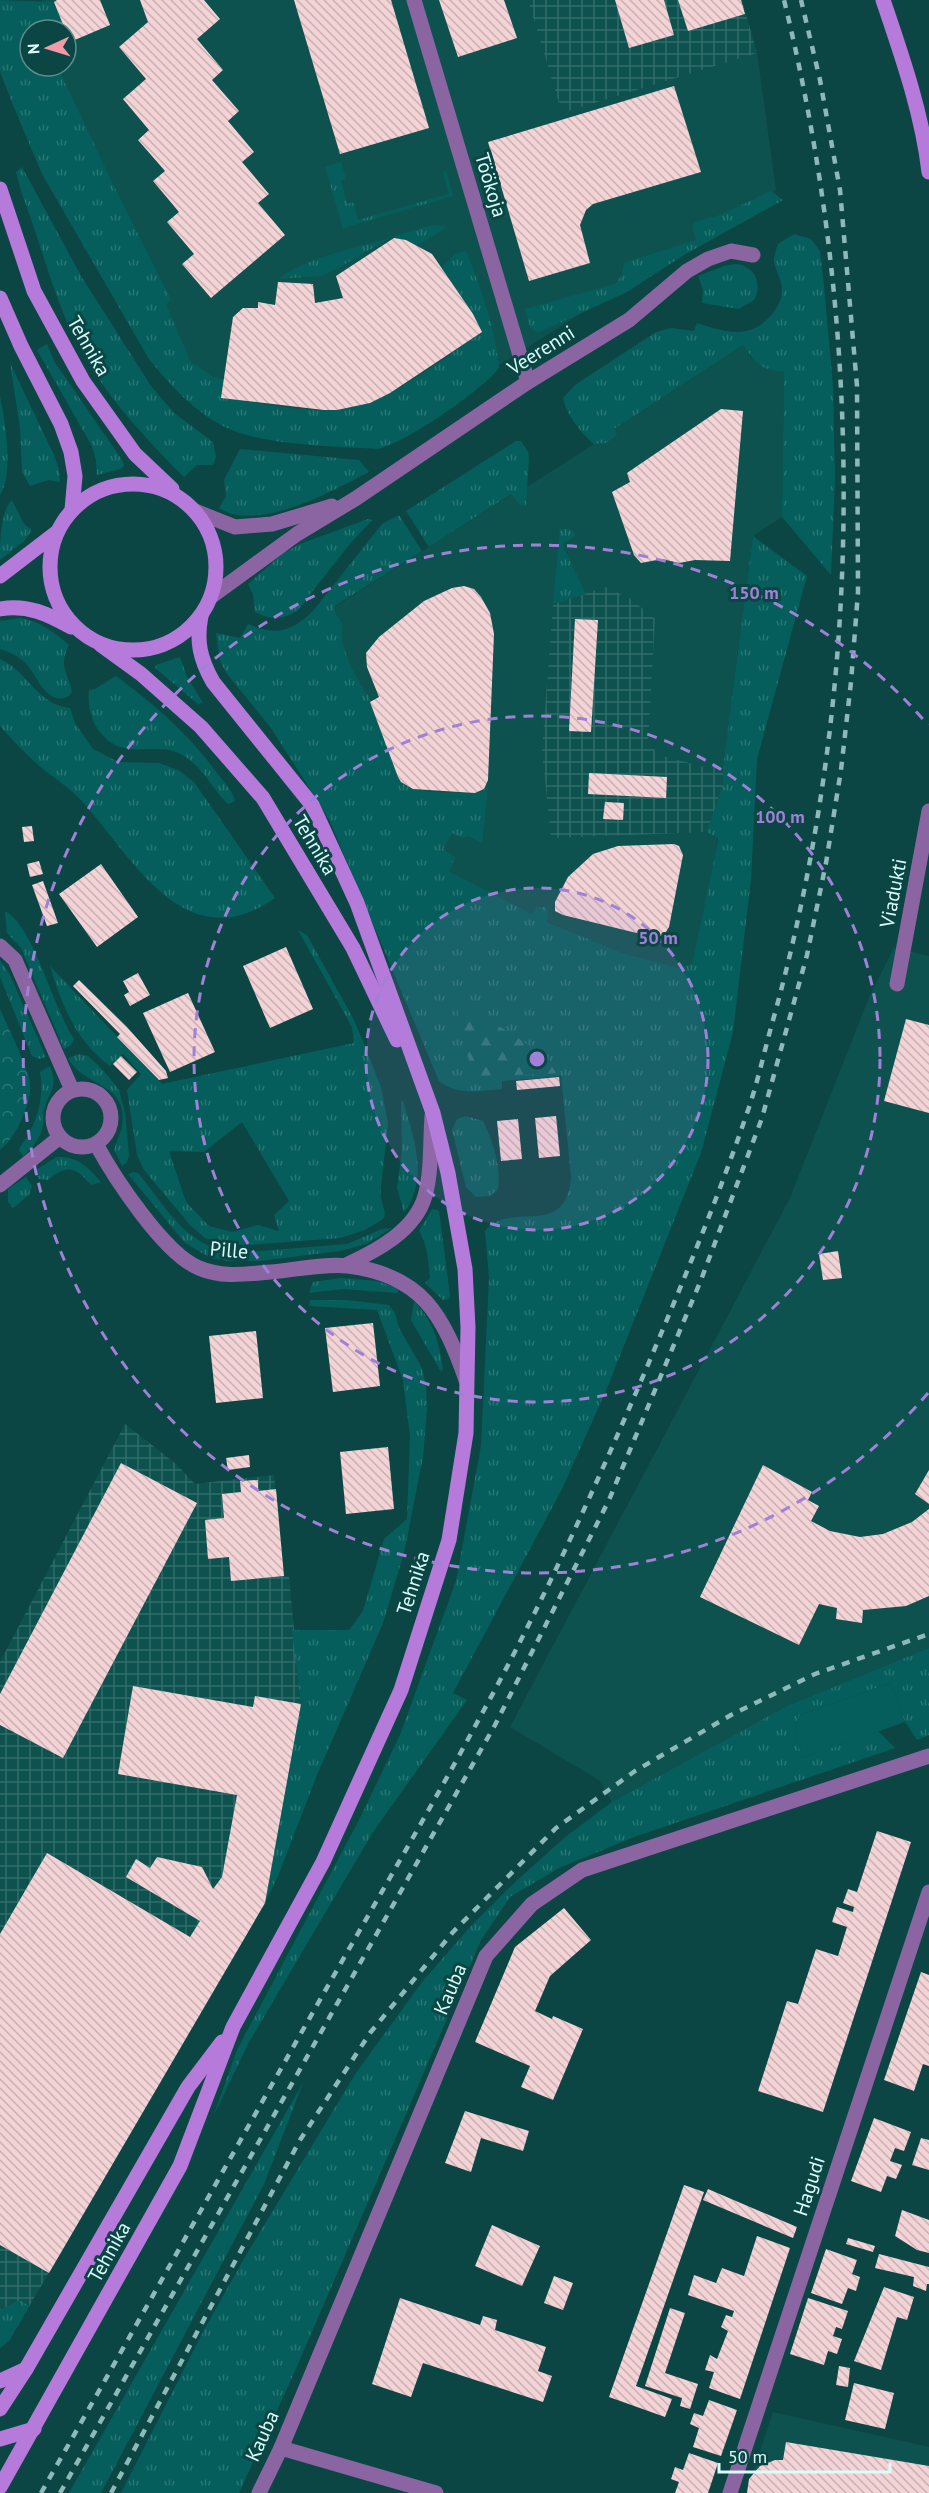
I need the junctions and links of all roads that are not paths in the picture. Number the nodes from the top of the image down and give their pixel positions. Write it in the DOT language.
graph roads {
  1 [pos="414,0"];
  2 [pos="883,0"];
  3 [pos="929,172"];
  4 [pos="0,189"];
  5 [pos="753,255"];
  6 [pos="0,298"];
  7 [pos="528,382"];
  8 [pos="182,499"];
  9 [pos="355,500"];
  10 [pos="72,510"];
  11 [pos="195,511"];
  12 [pos="56,533"];
  13 [pos="0,576"];
  14 [pos="212,596"];
  15 [pos="0,609"];
  16 [pos="201,616"];
  17 [pos="77,630"];
  18 [pos="101,645"];
  19 [pos="929,811"];
  20 [pos="0,946"];
  21 [pos="897,984"];
  22 [pos="72,1090"];
  23 [pos="433,1113"];
  24 [pos="60,1137"];
  25 [pos="96,1144"];
  26 [pos="0,1185"];
  27 [pos="346,1265"];
  28 [pos="468,1386"];
  29 [pos="929,1756"];
  30 [pos="929,1892"];
  31 [pos="233,2027"];
  32 [pos="26,2369"];
  33 [pos="0,2381"];
  34 [pos="0,2409"];
  35 [pos="34,2429"];
  36 [pos="0,2439"];
  37 [pos="281,2448"];
  38 [pos="0,2487"];
  39 [pos="259,2493"];
  40 [pos="436,2493"];
  41 [pos="730,2493"];
  1 -- 7 [label="street, Töökoja"];
  2 -- 3 [label="main road"];
  4 -- 8 [label="main road, Tehnika"];
  5 -- 7 [label="street, Veerenni"];
  6 -- 10 [label="main road"];
  7 -- 9 [label="street, Veerenni"];
  8 -- 10 [label="main road"];
  8 -- 11 [label="main road"];
  9 -- 11 [label="street, Veerenni"];
  9 -- 14 [label="street, Veerenni"];
  10 -- 12 [label="main road"];
  11 -- 14 [label="main road"];
  12 -- 13 [label="main road"];
  12 -- 17 [label="main road"];
  14 -- 16 [label="main road"];
  15 -- 17 [label="main road"];
  16 -- 18 [label="main road"];
  16 -- 23 [label="main road, Tehnika"];
  17 -- 18 [label="main road"];
  18 -- 23 [label="main road, Tehnika"];
  19 -- 21 [label="street, Viadukti"];
  20 -- 22 [label="street"];
  22 -- 24 [label="street"];
  22 -- 25 [label="street"];
  23 -- 27 [label="street, Pille"];
  23 -- 28 [label="main road, Tehnika"];
  24 -- 25 [label="street"];
  24 -- 26 [label="street"];
  25 -- 27 [label="street, Pille"];
  27 -- 28 [label="street, Pille"];
  28 -- 31 [label="main road, Tehnika"];
  29 -- 37 [label="street, Kauba"];
  30 -- 41 [label="street, Hagudi"];
  31 -- 32 [label="main road, Tehnika"];
  31 -- 35 [label="main road, Tehnika"];
  32 -- 33 [label="main road"];
  32 -- 34 [label="main road, Tehnika"];
  35 -- 36 [label="main road"];
  35 -- 38 [label="main road, Tehnika"];
  37 -- 39 [label="street, Kauba"];
  37 -- 40 [label="street"];
}
